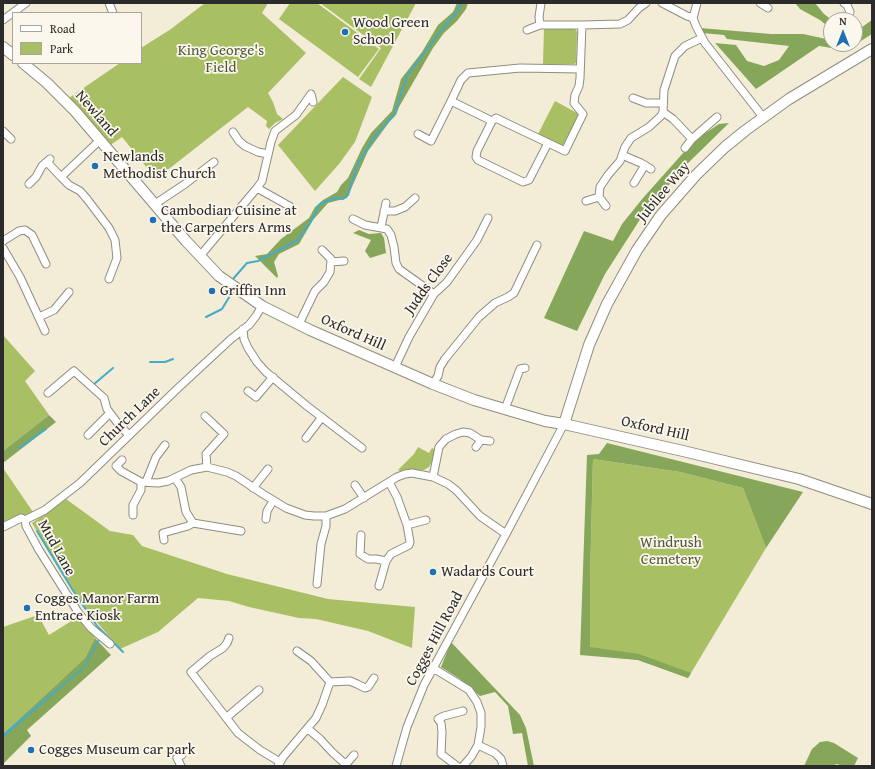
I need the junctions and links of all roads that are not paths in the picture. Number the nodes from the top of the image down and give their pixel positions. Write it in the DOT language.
graph roads {
  1 [pos="26,3"];
  2 [pos="541,3"];
  3 [pos="646,3"];
  4 [pos="662,3"];
  5 [pos="697,3"];
  6 [pos="760,3"];
  7 [pos="844,3"];
  8 [pos="768,8"];
  9 [pos="14,12"];
  10 [pos="850,12"];
  11 [pos="12,13"];
  12 [pos="693,18"];
  13 [pos="3,20"];
  14 [pos="540,25"];
  15 [pos="582,25"];
  16 [pos="527,30"];
  17 [pos="702,38"];
  18 [pos="3,47"];
  19 [pos="872,49"];
  20 [pos="12,54"];
  21 [pos="24,64"];
  22 [pos="580,69"];
  23 [pos="633,98"];
  24 [pos="451,101"];
  25 [pos="312,102"];
  26 [pos="663,103"];
  27 [pos="663,112"];
  28 [pos="717,117"];
  29 [pos="763,117"];
  30 [pos="492,121"];
  31 [pos="3,130"];
  32 [pos="232,132"];
  33 [pos="418,134"];
  34 [pos="11,139"];
  35 [pos="692,139"];
  36 [pos="100,140"];
  37 [pos="548,143"];
  38 [pos="685,148"];
  39 [pos="268,154"];
  40 [pos="622,155"];
  41 [pos="214,162"];
  42 [pos="61,176"];
  43 [pos="634,183"];
  44 [pos="29,184"];
  45 [pos="257,188"];
  46 [pos="599,197"];
  47 [pos="415,198"];
  48 [pos="586,201"];
  49 [pos="386,203"];
  50 [pos="155,204"];
  51 [pos="606,206"];
  52 [pos="291,207"];
  53 [pos="384,211"];
  54 [pos="488,218"];
  55 [pos="352,219"];
  56 [pos="381,227"];
  57 [pos="3,241"];
  58 [pos="537,245"];
  59 [pos="3,248"];
  60 [pos="322,250"];
  61 [pos="200,256"];
  62 [pos="344,261"];
  63 [pos="331,262"];
  64 [pos="46,264"];
  65 [pos="109,279"];
  66 [pos="69,292"];
  67 [pos="434,294"];
  68 [pos="262,306"];
  69 [pos="38,317"];
  70 [pos="299,324"];
  71 [pos="243,329"];
  72 [pos="45,331"];
  73 [pos="395,367"];
  74 [pos="525,368"];
  75 [pos="273,377"];
  76 [pos="433,384"];
  77 [pos="248,391"];
  78 [pos="48,393"];
  79 [pos="505,409"];
  80 [pos="110,413"];
  81 [pos="205,416"];
  82 [pos="322,417"];
  83 [pos="564,424"];
  84 [pos="230,429"];
  85 [pos="224,434"];
  86 [pos="88,435"];
  87 [pos="129,435"];
  88 [pos="306,438"];
  89 [pos="481,440"];
  90 [pos="490,441"];
  91 [pos="165,445"];
  92 [pos="476,447"];
  93 [pos="362,448"];
  94 [pos="122,460"];
  95 [pos="207,468"];
  96 [pos="268,469"];
  97 [pos="433,477"];
  98 [pos="175,478"];
  99 [pos="144,482"];
  100 [pos="389,482"];
  101 [pos="355,485"];
  102 [pos="253,488"];
  103 [pos="364,498"];
  104 [pos="273,501"];
  105 [pos="872,504"];
  106 [pos="133,515"];
  107 [pos="326,516"];
  108 [pos="266,519"];
  109 [pos="25,520"];
  110 [pos="426,520"];
  111 [pos="193,523"];
  112 [pos="407,525"];
  113 [pos="3,527"];
  114 [pos="241,531"];
  115 [pos="506,534"];
  116 [pos="361,535"];
  117 [pos="164,540"];
  118 [pos="386,561"];
  119 [pos="317,584"];
  120 [pos="379,586"];
  121 [pos="229,638"];
  122 [pos="110,644"];
  123 [pos="297,651"];
  124 [pos="433,668"];
  125 [pos="374,678"];
  126 [pos="330,682"];
  127 [pos="259,690"];
  128 [pos="463,711"];
  129 [pos="227,717"];
  130 [pos="308,728"];
  131 [pos="478,745"];
  132 [pos="182,755"];
  133 [pos="354,755"];
  134 [pos="279,764"];
  135 [pos="181,766"];
  136 [pos="396,766"];
  137 [pos="457,766"];
  138 [pos="463,766"];
  139 [pos="503,766"];
  1 -- 9 [label="street"];
  2 -- 14 [label="street"];
  3 -- 15 [label="street"];
  4 -- 12 [label="street"];
  5 -- 12 [label="street"];
  6 -- 8 [label="street"];
  7 -- 10 [label="street"];
  11 -- 13 [label="street"];
  12 -- 17 [label="street"];
  14 -- 15 [label="street"];
  14 -- 16 [label="street"];
  15 -- 22 [label="street"];
  17 -- 26 [label="street"];
  17 -- 29 [label="street"];
  18 -- 20 [label="main road"];
  19 -- 29 [label="main road, Jubilee Way"];
  21 -- 36 [label="main road, Newland"];
  22 -- 24 [label="street"];
  22 -- 37 [label="street"];
  23 -- 26 [label="street"];
  24 -- 30 [label="street"];
  24 -- 33 [label="street"];
  25 -- 39 [label="street"];
  26 -- 27 [label="street"];
  27 -- 35 [label="street"];
  27 -- 40 [label="street"];
  28 -- 35 [label="street"];
  29 -- 83 [label="main road, Jubilee Way"];
  30 -- 37 [label="street"];
  30 -- 37 [label="street"];
  31 -- 34 [label="street"];
  32 -- 39 [label="street"];
  35 -- 38 [label="street"];
  36 -- 42 [label="street"];
  36 -- 50 [label="main road, Newland"];
  39 -- 45 [label="street"];
  40 -- 43 [label="street"];
  40 -- 46 [label="street"];
  41 -- 50 [label="street"];
  42 -- 44 [label="street"];
  42 -- 65 [label="street"];
  45 -- 52 [label="street"];
  45 -- 61 [label="street"];
  46 -- 48 [label="street"];
  46 -- 51 [label="street"];
  47 -- 53 [label="street"];
  49 -- 53 [label="street"];
  50 -- 61 [label="main road, Newland"];
  53 -- 56 [label="street"];
  54 -- 67 [label="street, Judds Close"];
  55 -- 56 [label="street"];
  56 -- 67 [label="street"];
  57 -- 64 [label="street"];
  58 -- 76 [label="street"];
  59 -- 69 [label="street"];
  60 -- 63 [label="street"];
  61 -- 68 [label="main road, Newland"];
  62 -- 63 [label="street"];
  63 -- 70 [label="street"];
  66 -- 69 [label="street"];
  67 -- 73 [label="street, Judds Close"];
  68 -- 70 [label="main road, Oxford Hill"];
  68 -- 71 [label="street, Church Lane"];
  69 -- 72 [label="street"];
  70 -- 73 [label="main road, Oxford Hill"];
  71 -- 75 [label="street"];
  71 -- 87 [label="street, Church Lane"];
  73 -- 76 [label="main road, Oxford Hill"];
  74 -- 79 [label="street"];
  75 -- 77 [label="street"];
  75 -- 82 [label="street"];
  76 -- 79 [label="main road, Oxford Hill"];
  78 -- 80 [label="street"];
  79 -- 83 [label="main road, Oxford Hill"];
  80 -- 86 [label="street"];
  80 -- 87 [label="street"];
  81 -- 85 [label="street"];
  82 -- 88 [label="street"];
  82 -- 93 [label="street"];
  83 -- 105 [label="main road, Oxford Hill"];
  83 -- 115 [label="street, Cogges Hill Road"];
  84 -- 85 [label="street"];
  85 -- 95 [label="street"];
  87 -- 109 [label="street, Church Lane"];
  89 -- 90 [label="street"];
  89 -- 92 [label="street"];
  89 -- 97 [label="street"];
  91 -- 99 [label="street"];
  94 -- 99 [label="street"];
  95 -- 98 [label="street"];
  95 -- 102 [label="street"];
  96 -- 102 [label="street"];
  97 -- 100 [label="street"];
  97 -- 115 [label="street"];
  98 -- 99 [label="street"];
  98 -- 111 [label="street"];
  99 -- 106 [label="street"];
  100 -- 103 [label="street"];
  100 -- 112 [label="street"];
  101 -- 103 [label="street"];
  102 -- 104 [label="street"];
  103 -- 107 [label="street"];
  104 -- 107 [label="street"];
  104 -- 108 [label="street"];
  107 -- 119 [label="street"];
  109 -- 113 [label="street, Church Lane"];
  109 -- 122 [label="street, Mud Lane"];
  110 -- 112 [label="street"];
  111 -- 114 [label="street"];
  111 -- 117 [label="street"];
  112 -- 118 [label="street"];
  115 -- 124 [label="street, Cogges Hill Road"];
  116 -- 118 [label="street"];
  118 -- 120 [label="street"];
  121 -- 129 [label="street"];
  123 -- 126 [label="street"];
  124 -- 131 [label="street"];
  124 -- 136 [label="street, Cogges Hill Road"];
  125 -- 126 [label="street"];
  126 -- 130 [label="street"];
  127 -- 129 [label="street"];
  128 -- 137 [label="street"];
  129 -- 134 [label="street"];
  130 -- 133 [label="street"];
  130 -- 134 [label="street"];
  131 -- 138 [label="street"];
  131 -- 139 [label="street"];
  132 -- 135 [label="street"];
}
